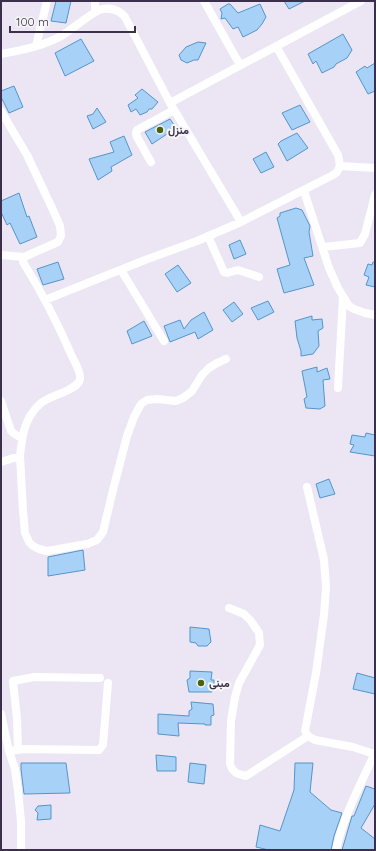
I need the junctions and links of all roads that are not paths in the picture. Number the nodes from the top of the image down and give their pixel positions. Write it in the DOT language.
graph roads {
  1 [pos="47,1"];
  2 [pos="95,1"];
  3 [pos="204,1"];
  4 [pos="362,1"];
  5 [pos="95,12"];
  6 [pos="36,46"];
  7 [pos="276,46"];
  8 [pos="1,54"];
  9 [pos="240,65"];
  10 [pos="172,106"];
  11 [pos="1,111"];
  12 [pos="151,162"];
  13 [pos="340,166"];
  14 [pos="375,168"];
  15 [pos="304,191"];
  16 [pos="375,195"];
  17 [pos="241,222"];
  18 [pos="208,236"];
  19 [pos="323,247"];
  20 [pos="1,255"];
  21 [pos="24,257"];
  22 [pos="121,270"];
  23 [pos="259,277"];
  24 [pos="343,297"];
  25 [pos="45,300"];
  26 [pos="375,315"];
  27 [pos="164,341"];
  28 [pos="226,359"];
  29 [pos="338,388"];
  30 [pos="1,402"];
  31 [pos="22,438"];
  32 [pos="20,456"];
  33 [pos="1,462"];
  34 [pos="307,487"];
  35 [pos="229,608"];
  36 [pos="100,678"];
  37 [pos="108,683"];
  38 [pos="1,714"];
  39 [pos="308,736"];
  40 [pos="13,750"];
  41 [pos="375,753"];
  42 [pos="21,850"];
  43 [pos="336,850"];
  1 -- 6 [label="street"];
  2 -- 5 [label="street"];
  3 -- 9 [label="street"];
  4 -- 7 [label="street"];
  5 -- 6 [label="street"];
  5 -- 10 [label="street"];
  6 -- 8 [label="street"];
  7 -- 9 [label="street"];
  7 -- 13 [label="street"];
  9 -- 10 [label="street"];
  10 -- 12 [label="street"];
  10 -- 17 [label="street"];
  11 -- 21 [label="street"];
  13 -- 14 [label="street"];
  13 -- 15 [label="street"];
  15 -- 17 [label="street"];
  15 -- 19 [label="street"];
  16 -- 19 [label="street"];
  17 -- 18 [label="street"];
  18 -- 22 [label="street"];
  18 -- 23 [label="street"];
  19 -- 24 [label="street"];
  20 -- 21 [label="street"];
  21 -- 25 [label="street"];
  22 -- 25 [label="street"];
  22 -- 27 [label="street"];
  24 -- 26 [label="street"];
  24 -- 29 [label="street"];
  25 -- 31 [label="street"];
  28 -- 32 [label="street"];
  30 -- 31 [label="street"];
  31 -- 32 [label="street"];
  32 -- 33 [label="street"];
  34 -- 39 [label="street"];
  35 -- 39 [label="street"];
  36 -- 40 [label="street"];
  37 -- 40 [label="street"];
  38 -- 40 [label="street"];
  39 -- 41 [label="street"];
  40 -- 42 [label="street"];
  41 -- 43 [label="street"];
}
